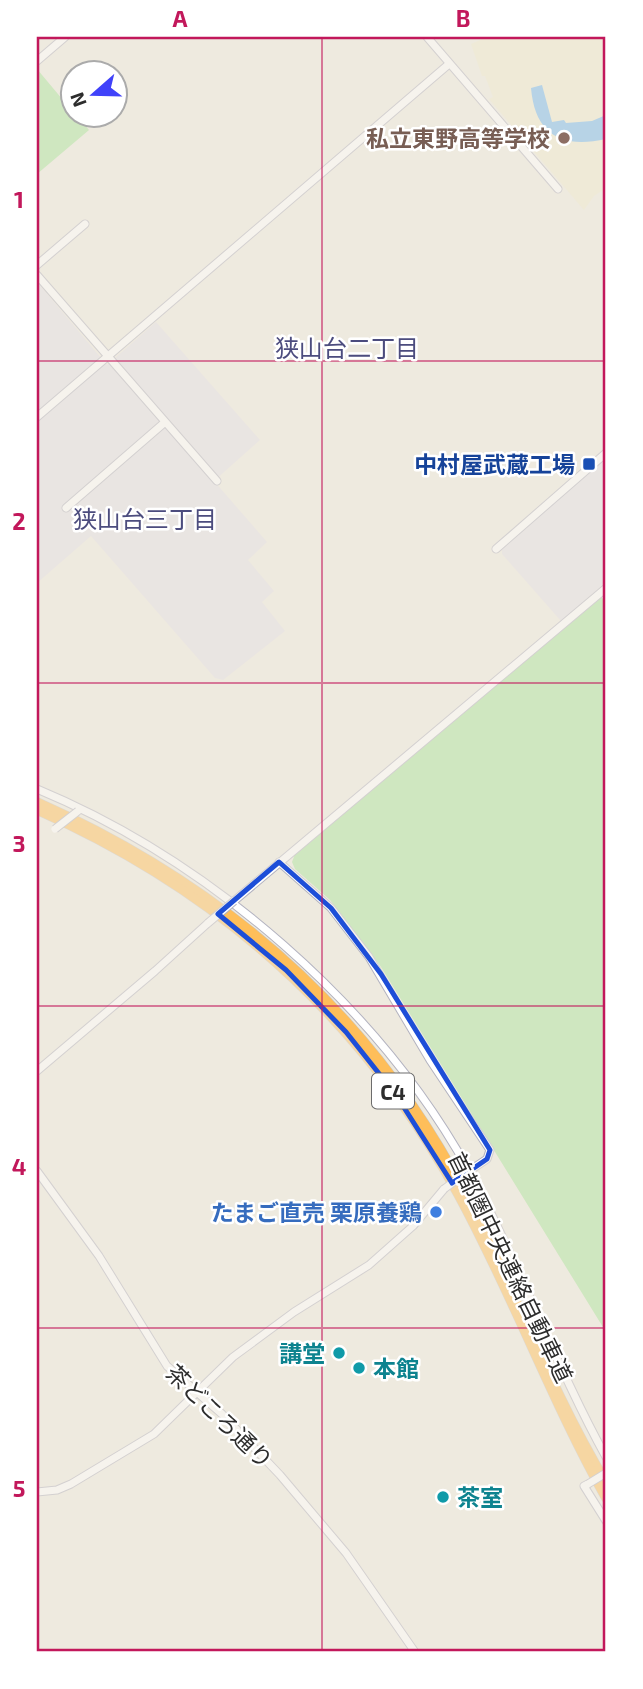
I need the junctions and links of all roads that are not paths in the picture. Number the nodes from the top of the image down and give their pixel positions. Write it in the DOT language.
graph roads {
  1 [pos="65,37"];
  2 [pos="427,37"];
  3 [pos="37,61"];
  4 [pos="449,64"];
  5 [pos="558,189"];
  6 [pos="85,224"];
  7 [pos="37,265"];
  8 [pos="37,275"];
  9 [pos="107,356"];
  10 [pos="37,417"];
  11 [pos="164,423"];
  12 [pos="606,453"];
  13 [pos="216,481"];
  14 [pos="66,508"];
  15 [pos="496,549"];
  16 [pos="605,589"];
  17 [pos="37,789"];
  18 [pos="37,802"];
  19 [pos="80,809"];
  20 [pos="37,810"];
  21 [pos="55,830"];
  22 [pos="279,862"];
  23 [pos="37,1072"];
  24 [pos="37,1171"];
  25 [pos="466,1173"];
  26 [pos="197,1393"];
  27 [pos="606,1457"];
  28 [pos="606,1473"];
  29 [pos="606,1482"];
  30 [pos="37,1492"];
  31 [pos="606,1498"];
  32 [pos="606,1521"];
  33 [pos="415,1652"];
  1 -- 3 [label="street"];
  2 -- 4 [label="street"];
  4 -- 5 [label="street"];
  4 -- 9 [label="street"];
  6 -- 7 [label="street"];
  8 -- 9 [label="street"];
  9 -- 10 [label="street"];
  9 -- 11 [label="street"];
  11 -- 13 [label="street"];
  11 -- 14 [label="street"];
  12 -- 15 [label="street"];
  16 -- 22 [label="street"];
  17 -- 19 [label="street"];
  18 -- 29 [label="highway, 首都圏中央連絡自動車道 / C4"];
  19 -- 21 [label="street, bridge"];
  19 -- 25 [label="street"];
  20 -- 31 [label="highway, 首都圏中央連絡自動車道 / C4"];
  22 -- 23 [label="street, bridge"];
  22 -- 25 [label="street"];
  24 -- 26 [label="street, 茶どころ通り"];
  25 -- 26 [label="street, bridge"];
  25 -- 27 [label="street"];
  26 -- 30 [label="street"];
  26 -- 33 [label="street, 茶どころ通り"];
  28 -- 32 [label="street, bridge"];
}
